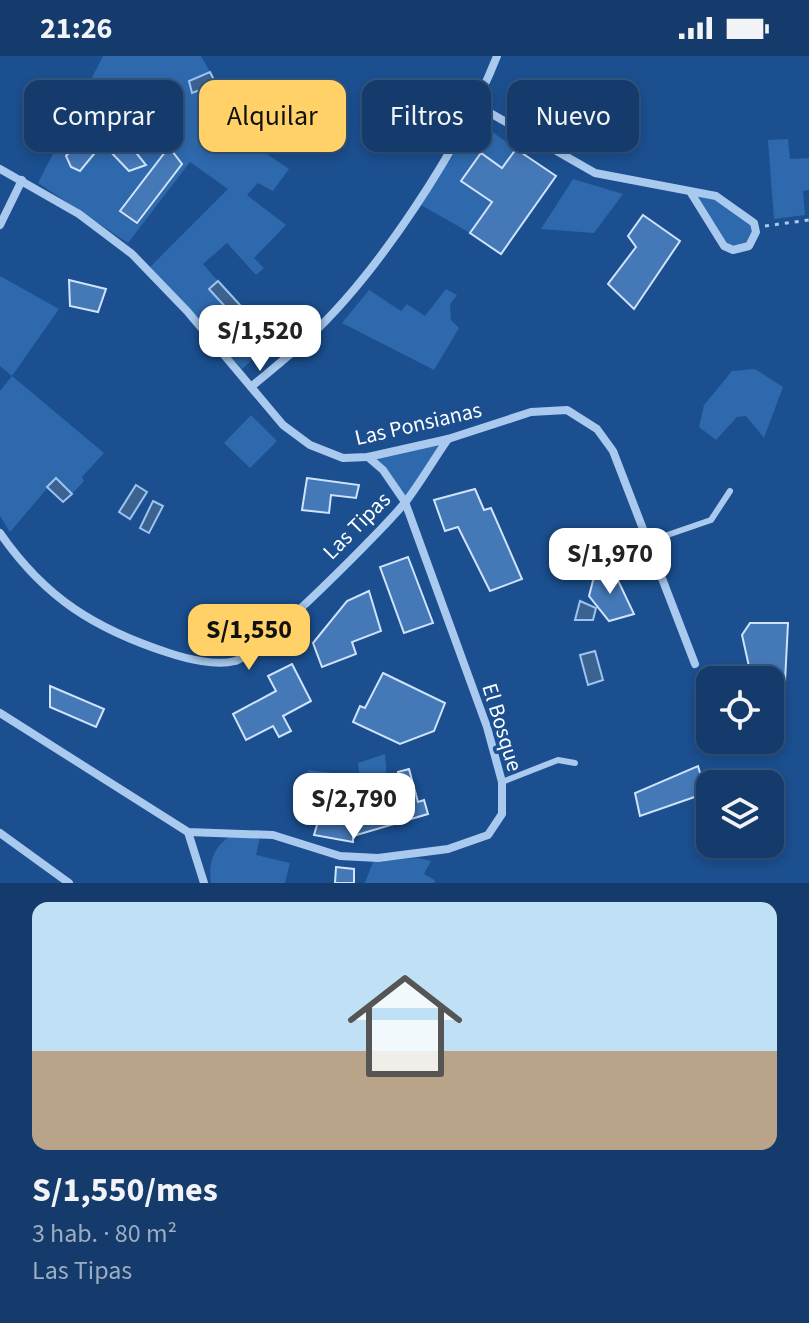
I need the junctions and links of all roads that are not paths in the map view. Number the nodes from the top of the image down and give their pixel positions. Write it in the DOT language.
graph roads {
  1 [pos="497,56"];
  2 [pos="488,80"];
  3 [pos="491,113"];
  4 [pos="447,152"];
  5 [pos="0,169"];
  6 [pos="22,180"];
  7 [pos="691,193"];
  8 [pos="0,225"];
  9 [pos="251,387"];
  10 [pos="448,439"];
  11 [pos="368,457"];
  12 [pos="730,491"];
  13 [pos="405,502"];
  14 [pos="0,533"];
  15 [pos="650,541"];
  16 [pos="695,664"];
  17 [pos="0,713"];
  18 [pos="575,763"];
  19 [pos="502,782"];
  20 [pos="188,832"];
  21 [pos="0,833"];
  22 [pos="69,883"];
  23 [pos="204,883"];
  1 -- 2 [label="street"];
  3 -- 7 [label="street"];
  4 -- 9 [label="street"];
  5 -- 6 [label="street, Las Ponsianas"];
  6 -- 8 [label="street"];
  6 -- 9 [label="street, Las Ponsianas"];
  7 -- 7 [label="street"];
  9 -- 11 [label="street, Las Ponsianas"];
  10 -- 11 [label="street, Las Ponsianas"];
  10 -- 13 [label="street, Las Tipas"];
  10 -- 15 [label="street, Las Ponsianas"];
  11 -- 13 [label="street, El Bosque"];
  12 -- 15 [label="lane"];
  13 -- 14 [label="street, Las Tipas"];
  13 -- 19 [label="street, El Bosque"];
  15 -- 16 [label="street, Las Ponsianas"];
  17 -- 20 [label="street"];
  18 -- 19 [label="lane"];
  19 -- 20 [label="street, El Bosque"];
  20 -- 23 [label="street"];
  21 -- 22 [label="street"];
}
